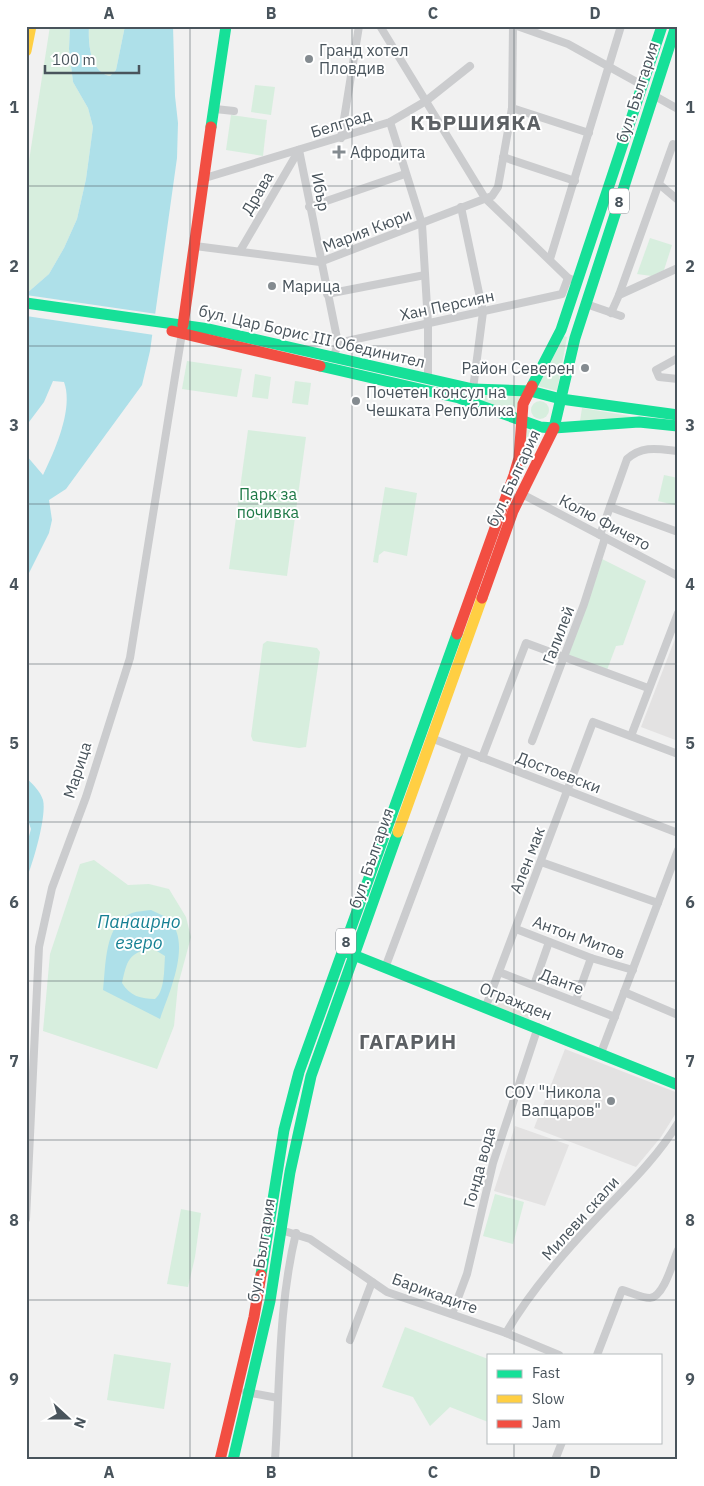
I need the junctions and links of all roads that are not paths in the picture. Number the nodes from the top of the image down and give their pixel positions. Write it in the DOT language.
graph roads {
  1 [pos="31,26"];
  2 [pos="226,26"];
  3 [pos="359,26"];
  4 [pos="380,26"];
  5 [pos="513,26"];
  6 [pos="517,26"];
  7 [pos="621,26"];
  8 [pos="662,26"];
  9 [pos="676,26"];
  10 [pos="26,51"];
  11 [pos="470,66"];
  12 [pos="609,66"];
  13 [pos="642,85"];
  14 [pos="653,95"];
  15 [pos="426,101"];
  16 [pos="512,108"];
  17 [pos="215,109"];
  18 [pos="678,109"];
  19 [pos="234,111"];
  20 [pos="390,122"];
  21 [pos="589,133"];
  22 [pos="341,138"];
  23 [pos="674,144"];
  24 [pos="299,150"];
  25 [pos="503,157"];
  26 [pos="404,174"];
  27 [pos="205,178"];
  28 [pos="574,181"];
  29 [pos="659,184"];
  30 [pos="485,198"];
  31 [pos="678,200"];
  32 [pos="309,207"];
  33 [pos="461,207"];
  34 [pos="422,224"];
  35 [pos="195,246"];
  36 [pos="240,251"];
  37 [pos="550,259"];
  38 [pos="320,262"];
  39 [pos="678,268"];
  40 [pos="425,275"];
  41 [pos="573,280"];
  42 [pos="327,294"];
  43 [pos="619,295"];
  44 [pos="26,303"];
  45 [pos="586,304"];
  46 [pos="26,310"];
  47 [pos="483,312"];
  48 [pos="611,313"];
  49 [pos="621,316"];
  50 [pos="428,323"];
  51 [pos="162,326"];
  52 [pos="182,329"];
  53 [pos="338,343"];
  54 [pos="334,356"];
  55 [pos="678,358"];
  56 [pos="428,379"];
  57 [pos="678,379"];
  58 [pos="473,389"];
  59 [pos="530,392"];
  60 [pos="560,399"];
  61 [pos="678,415"];
  62 [pos="522,421"];
  63 [pos="678,426"];
  64 [pos="554,428"];
  65 [pos="678,451"];
  66 [pos="520,493"];
  67 [pos="610,507"];
  68 [pos="678,532"];
  69 [pos="602,537"];
  70 [pos="678,576"];
  71 [pos="678,613"];
  72 [pos="564,657"];
  73 [pos="648,688"];
  74 [pos="631,736"];
  75 [pos="431,738"];
  76 [pos="532,740"];
  77 [pos="466,752"];
  78 [pos="678,754"];
  79 [pos="482,758"];
  80 [pos="568,790"];
  81 [pos="678,833"];
  82 [pos="678,850"];
  83 [pos="541,862"];
  84 [pos="658,903"];
  85 [pos="516,929"];
  86 [pos="549,942"];
  87 [pos="342,950"];
  88 [pos="354,955"];
  89 [pos="591,958"];
  90 [pos="385,968"];
  91 [pos="633,970"];
  92 [pos="499,972"];
  93 [pos="534,985"];
  94 [pos="624,992"];
  95 [pos="576,1000"];
  96 [pos="486,1006"];
  97 [pos="678,1015"];
  98 [pos="614,1017"];
  99 [pos="538,1027"];
  100 [pos="601,1053"];
  101 [pos="678,1085"];
  102 [pos="678,1123"];
  103 [pos="26,1219"];
  104 [pos="281,1230"];
  105 [pos="296,1233"];
  106 [pos="678,1250"];
  107 [pos="372,1282"];
  108 [pos="452,1314"];
  109 [pos="506,1333"];
  110 [pos="350,1340"];
  111 [pos="557,1354"];
  112 [pos="597,1354"];
  113 [pos="237,1390"];
  114 [pos="250,1392"];
  115 [pos="278,1398"];
  116 [pos="561,1444"];
  117 [pos="220,1460"];
  118 [pos="232,1460"];
  119 [pos="274,1460"];
  120 [pos="555,1460"];
  1 -- 10 [label="main road"];
  2 -- 17 [label="main road, Марица"];
  3 -- 22 [label="street"];
  4 -- 15 [label="street"];
  5 -- 16 [label="street"];
  6 -- 12 [label="street"];
  7 -- 12 [label="street"];
  8 -- 13 [label="main road, бул. България / 8"];
  9 -- 14 [label="main road, бул. България / 8"];
  11 -- 15 [label="street, Белград"];
  12 -- 13 [label="street"];
  12 -- 21 [label="street"];
  13 -- 41 [label="main road, бул. България / 8"];
  14 -- 18 [label="street"];
  14 -- 45 [label="main road, бул. България / 8"];
  15 -- 20 [label="street, Белград"];
  15 -- 30 [label="street"];
  16 -- 21 [label="street"];
  16 -- 25 [label="street"];
  17 -- 19 [label="street"];
  17 -- 27 [label="main road, Марица"];
  20 -- 22 [label="street, Белград"];
  20 -- 26 [label="street"];
  21 -- 28 [label="street"];
  22 -- 24 [label="street, Белград"];
  23 -- 29 [label="street"];
  24 -- 27 [label="street, Белград"];
  24 -- 32 [label="street, Ибър"];
  24 -- 36 [label="street, Драва"];
  25 -- 28 [label="street"];
  25 -- 30 [label="street"];
  26 -- 32 [label="street"];
  26 -- 34 [label="street"];
  27 -- 35 [label="main road, Марица"];
  28 -- 37 [label="street"];
  29 -- 31 [label="street"];
  29 -- 43 [label="street"];
  30 -- 33 [label="street, Мария Кюри"];
  30 -- 37 [label="street"];
  32 -- 38 [label="street, Ибър"];
  33 -- 34 [label="street, Мария Кюри"];
  33 -- 47 [label="street"];
  34 -- 38 [label="street, Мария Кюри"];
  34 -- 40 [label="street"];
  35 -- 36 [label="street, Мария Кюри"];
  35 -- 52 [label="main road, Марица"];
  36 -- 38 [label="street, Мария Кюри"];
  37 -- 41 [label="street"];
  38 -- 42 [label="street, Ибър"];
  39 -- 43 [label="street"];
  40 -- 42 [label="street"];
  40 -- 50 [label="street"];
  41 -- 47 [label="street, Хан Персиян"];
  41 -- 59 [label="main road, бул. България / 8"];
  42 -- 53 [label="street, Ибър"];
  43 -- 48 [label="street"];
  44 -- 51 [label="main road, бул. Цар Борис III Обединител"];
  45 -- 48 [label="street"];
  45 -- 60 [label="main road, бул. България / 8"];
  46 -- 51 [label="main road, бул. Цар Борис III Обединител"];
  47 -- 50 [label="street, Хан Персиян"];
  47 -- 58 [label="street"];
  48 -- 49 [label="street"];
  50 -- 53 [label="street, Хан Персиян"];
  50 -- 56 [label="street"];
  51 -- 52 [label="main road, бул. Цар Борис III Обединител"];
  52 -- 54 [label="main road, бул. Цар Борис III Обединител"];
  52 -- 62 [label="main road, бул. Цар Борис III Обединител"];
  52 -- 103 [label="street, Марица"];
  53 -- 54 [label="street, Ибър"];
  54 -- 56 [label="main road, бул. Цар Борис III Обединител"];
  55 -- 57 [label="street"];
  56 -- 58 [label="main road, бул. Цар Борис III Обединител"];
  58 -- 59 [label="main road, бул. Цар Борис III Обединител"];
  59 -- 60 [label="main road"];
  59 -- 62 [label="main road, 8"];
  60 -- 61 [label="main road"];
  60 -- 64 [label="main road, 8"];
  62 -- 64 [label="main road"];
  62 -- 87 [label="main road, 8"];
  63 -- 64 [label="main road"];
  64 -- 66 [label="main road, бул. България / 8"];
  65 -- 67 [label="street, Галилей"];
  66 -- 69 [label="street, Колю Фичето"];
  66 -- 75 [label="main road, бул. България / 8"];
  67 -- 68 [label="street"];
  67 -- 69 [label="street, Галилей"];
  69 -- 70 [label="street, Колю Фичето"];
  69 -- 72 [label="street, Галилей"];
  71 -- 73 [label="street"];
  72 -- 73 [label="street"];
  72 -- 76 [label="street, Галилей"];
  72 -- 79 [label="street"];
  73 -- 74 [label="street"];
  74 -- 78 [label="street"];
  74 -- 80 [label="street, Ален мак"];
  75 -- 77 [label="street, Достоевски"];
  75 -- 88 [label="main road, бул. България / 8"];
  77 -- 79 [label="street, Достоевски"];
  77 -- 90 [label="street"];
  79 -- 80 [label="street, Достоевски"];
  80 -- 81 [label="street, Достоевски"];
  80 -- 83 [label="street, Ален мак"];
  82 -- 84 [label="street"];
  83 -- 84 [label="street"];
  83 -- 85 [label="street, Ален мак"];
  84 -- 91 [label="street"];
  85 -- 86 [label="street, Антон Митов"];
  85 -- 92 [label="street, Ален мак"];
  86 -- 89 [label="street, Антон Митов"];
  86 -- 93 [label="street"];
  87 -- 88 [label="main road, Огражден"];
  87 -- 113 [label="main road, 8"];
  88 -- 90 [label="main road, Огражден"];
  88 -- 104 [label="main road, бул. България / 8"];
  89 -- 91 [label="street, Антон Митов"];
  89 -- 95 [label="street"];
  90 -- 96 [label="main road, Огражден"];
  91 -- 94 [label="street"];
  92 -- 93 [label="street, Данте"];
  92 -- 96 [label="street, Ален мак"];
  93 -- 95 [label="street, Данте"];
  94 -- 97 [label="street"];
  94 -- 98 [label="street"];
  95 -- 98 [label="street, Данте"];
  96 -- 99 [label="main road, Огражден"];
  98 -- 100 [label="street"];
  99 -- 100 [label="main road, Огражден"];
  99 -- 108 [label="street, Гонда вода"];
  100 -- 101 [label="main road, Огражден"];
  102 -- 109 [label="street, Милеви скали"];
  104 -- 105 [label="street, Барикадите"];
  104 -- 114 [label="main road, бул. България / 8"];
  105 -- 107 [label="street, Барикадите"];
  105 -- 115 [label="street"];
  106 -- 112 [label="street"];
  107 -- 108 [label="street, Барикадите"];
  107 -- 110 [label="street"];
  108 -- 109 [label="street, Барикадите"];
  109 -- 111 [label="street, Барикадите"];
  113 -- 114 [label="street"];
  113 -- 117 [label="main road, 8"];
  114 -- 115 [label="street"];
  114 -- 118 [label="main road, бул. България / 8"];
  115 -- 119 [label="street"];
  116 -- 120 [label="street"];
}
